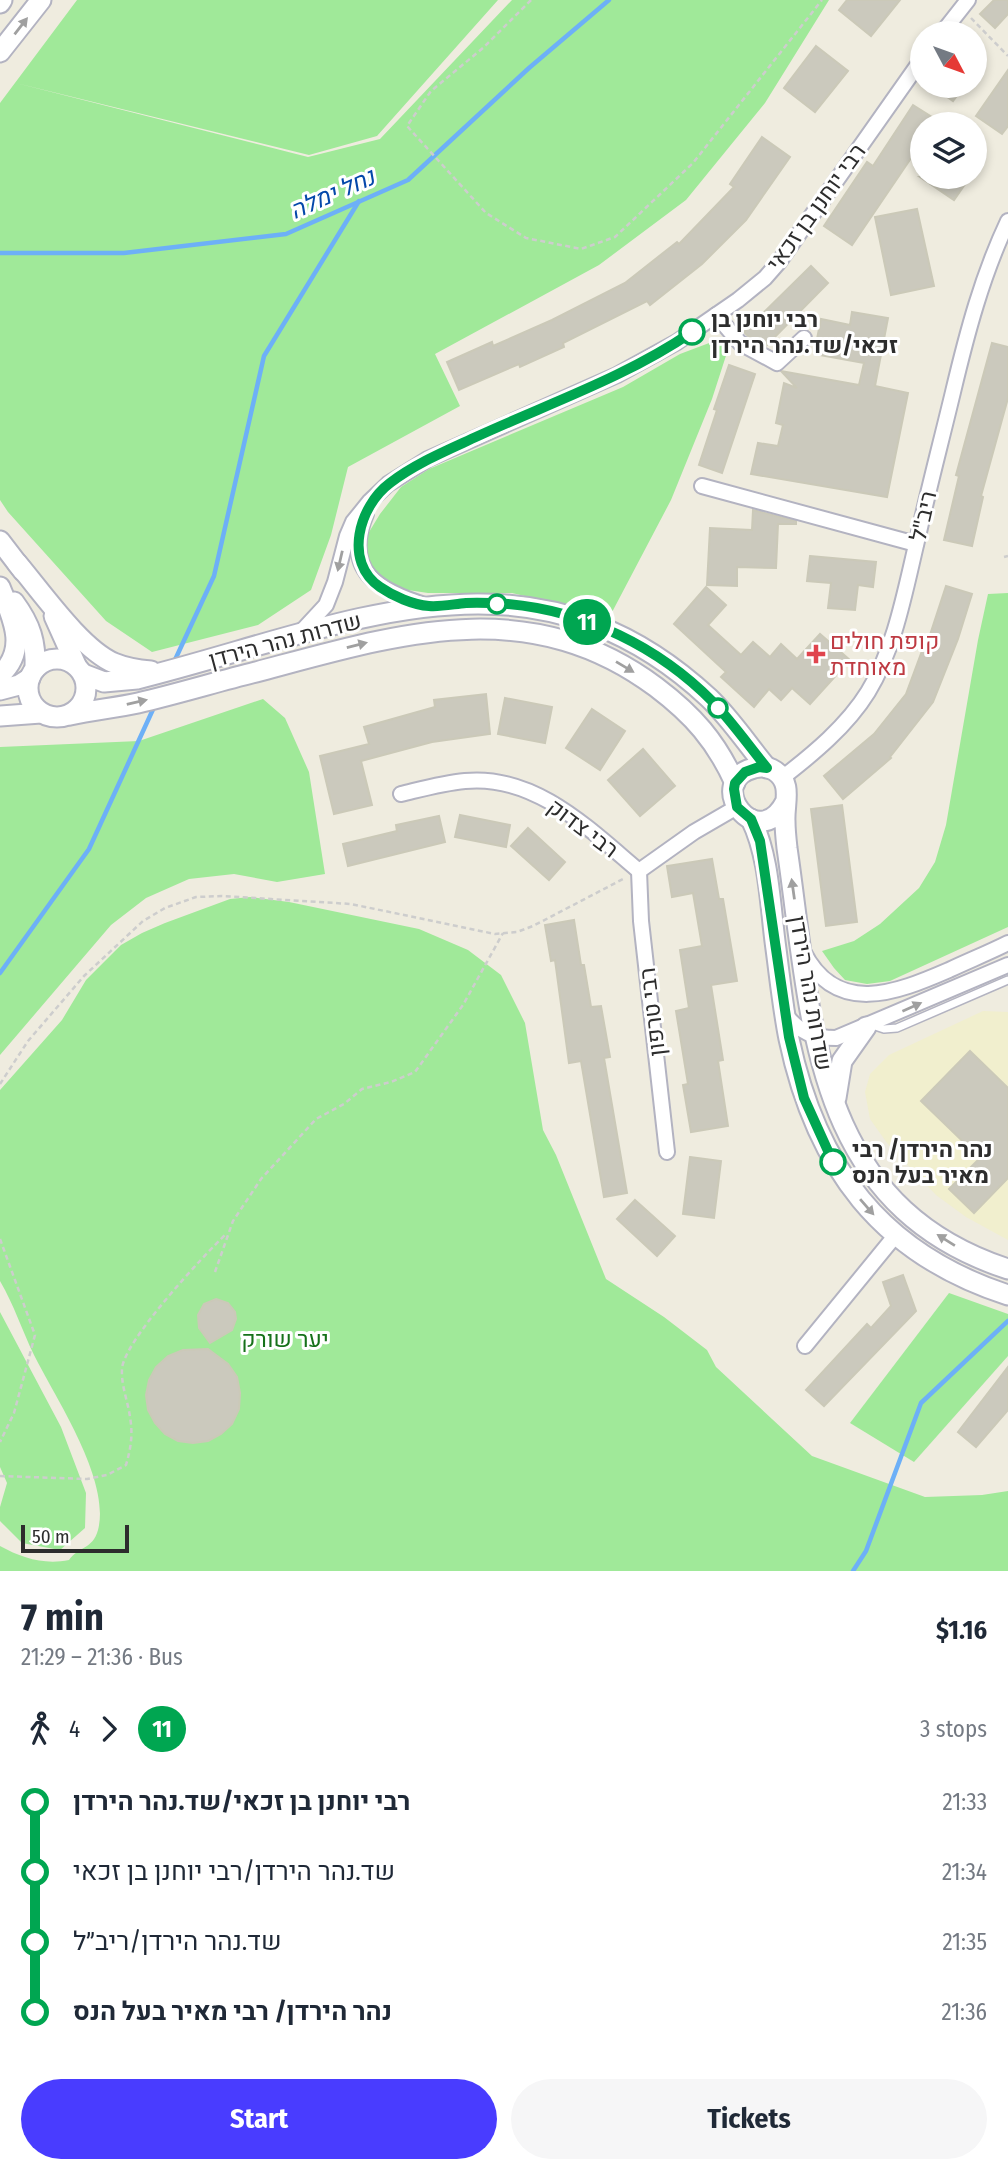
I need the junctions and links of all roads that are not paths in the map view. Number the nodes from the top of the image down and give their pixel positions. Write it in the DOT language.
graph roads {
  1 [pos="41,0"];
  2 [pos="965,4"];
  3 [pos="952,21"];
  4 [pos="0,52"];
  5 [pos="910,76"];
  6 [pos="1008,221"];
  7 [pos="716,315"];
  8 [pos="804,338"];
  9 [pos="388,484"];
  10 [pos="702,485"];
  11 [pos="0,541"];
  12 [pos="916,544"];
  13 [pos="16,563"];
  14 [pos="0,586"];
  15 [pos="428,606"];
  16 [pos="295,636"];
  17 [pos="79,669"];
  18 [pos="170,671"];
  19 [pos="33,674"];
  20 [pos="0,675"];
  21 [pos="0,690"];
  22 [pos="41,713"];
  23 [pos="70,715"];
  24 [pos="0,716"];
  25 [pos="775,773"];
  26 [pos="735,783"];
  27 [pos="401,794"];
  28 [pos="786,801"];
  29 [pos="744,813"];
  30 [pos="639,871"];
  31 [pos="1008,943"];
  32 [pos="802,947"];
  33 [pos="1008,965"];
  34 [pos="1008,980"];
  35 [pos="785,1014"];
  36 [pos="869,1026"];
  37 [pos="815,1037"];
  38 [pos="836,1109"];
  39 [pos="667,1152"];
  40 [pos="895,1236"];
  41 [pos="1008,1269"];
  42 [pos="1008,1296"];
  43 [pos="805,1346"];
  4 -- 1 [label="main road, one-way"];
  2 -- 3 [label="street"];
  5 -- 7 [label="street, רבי יוחנן בן זכאי"];
  6 -- 12 [label="street, ריב\"ל"];
  7 -- 8 [label="street"];
  7 -- 9 [label="street, רבי יוחנן בן זכאי"];
  9 -- 15 [label="street, רבי יוחנן בן זכאי"];
  9 -- 16 [label="street, רבי יוחנן בן זכאי, one-way"];
  10 -- 12 [label="street"];
  11 -- 13 [label="main road"];
  12 -- 25 [label="street, ריב\"ל"];
  13 -- 17 [label="main road"];
  13 -- 18 [label="main road"];
  14 -- 19 [label="main road"];
  14 -- 20 [label="main road"];
  15 -- 16 [label="main road, שדרות נהר הירדן"];
  15 -- 25 [label="main road, שדרות נהר הירדן"];
  16 -- 18 [label="main road, שדרות נהר הירדן"];
  17 -- 18 [label="main road, שדרות נהר הירדן"];
  17 -- 19 [label="main road"];
  17 -- 23 [label="main road"];
  19 -- 21 [label="main road"];
  19 -- 22 [label="main road"];
  22 -- 23 [label="main road"];
  22 -- 24 [label="main road"];
  23 -- 26 [label="main road, שדרות נהר הירדן, one-way"];
  25 -- 26 [label="main road"];
  25 -- 28 [label="main road"];
  26 -- 29 [label="main road"];
  27 -- 30 [label="street, רבי צדוק"];
  28 -- 29 [label="main road"];
  32 -- 28 [label="main road, שדרות נהר הירדן, one-way"];
  29 -- 30 [label="street"];
  29 -- 35 [label="main road, שדרות נהר הירדן"];
  30 -- 39 [label="street, רבי טרפון"];
  31 -- 32 [label="street"];
  32 -- 37 [label="main road, שדרות נהר הירדן"];
  36 -- 33 [label="street, one-way"];
  34 -- 36 [label="lane"];
  35 -- 37 [label="street"];
  35 -- 40 [label="main road, שדרות נהר הירדן, one-way"];
  36 -- 37 [label="street"];
  36 -- 38 [label="main road"];
  37 -- 38 [label="main road, שדרות נהר הירדן"];
  41 -- 38 [label="main road, שדרות נהר הירדן, one-way"];
  40 -- 42 [label="main road, שדרות נהר הירדן"];
  40 -- 43 [label="street"];
}
